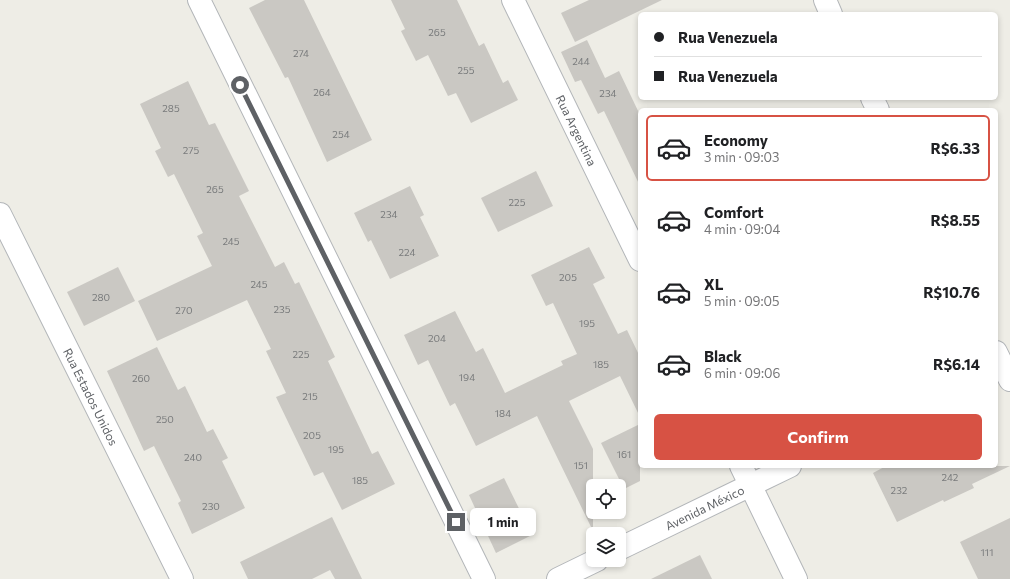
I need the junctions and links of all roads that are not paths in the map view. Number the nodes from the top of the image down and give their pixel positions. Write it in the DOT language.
graph roads {
  1 [pos="199,0"];
  2 [pos="513,0"];
  3 [pos="825,0"];
  4 [pos="830,12"];
  5 [pos="0,214"];
  6 [pos="638,256"];
  7 [pos="742,468"];
  8 [pos="786,468"];
  9 [pos="750,485"];
  10 [pos="626,546"];
  11 [pos="586,565"];
  12 [pos="182,579"];
  13 [pos="484,579"];
  14 [pos="558,579"];
  15 [pos="796,579"];
  1 -- 13 [label="street"];
  2 -- 6 [label="street, Rua Argentina"];
  3 -- 4 [label="street"];
  5 -- 12 [label="street, Rua Estados Unidos"];
  7 -- 9 [label="street"];
  8 -- 9 [label="street, Avenida México"];
  9 -- 10 [label="street, Avenida México"];
  9 -- 15 [label="street"];
  11 -- 14 [label="street"];
}
